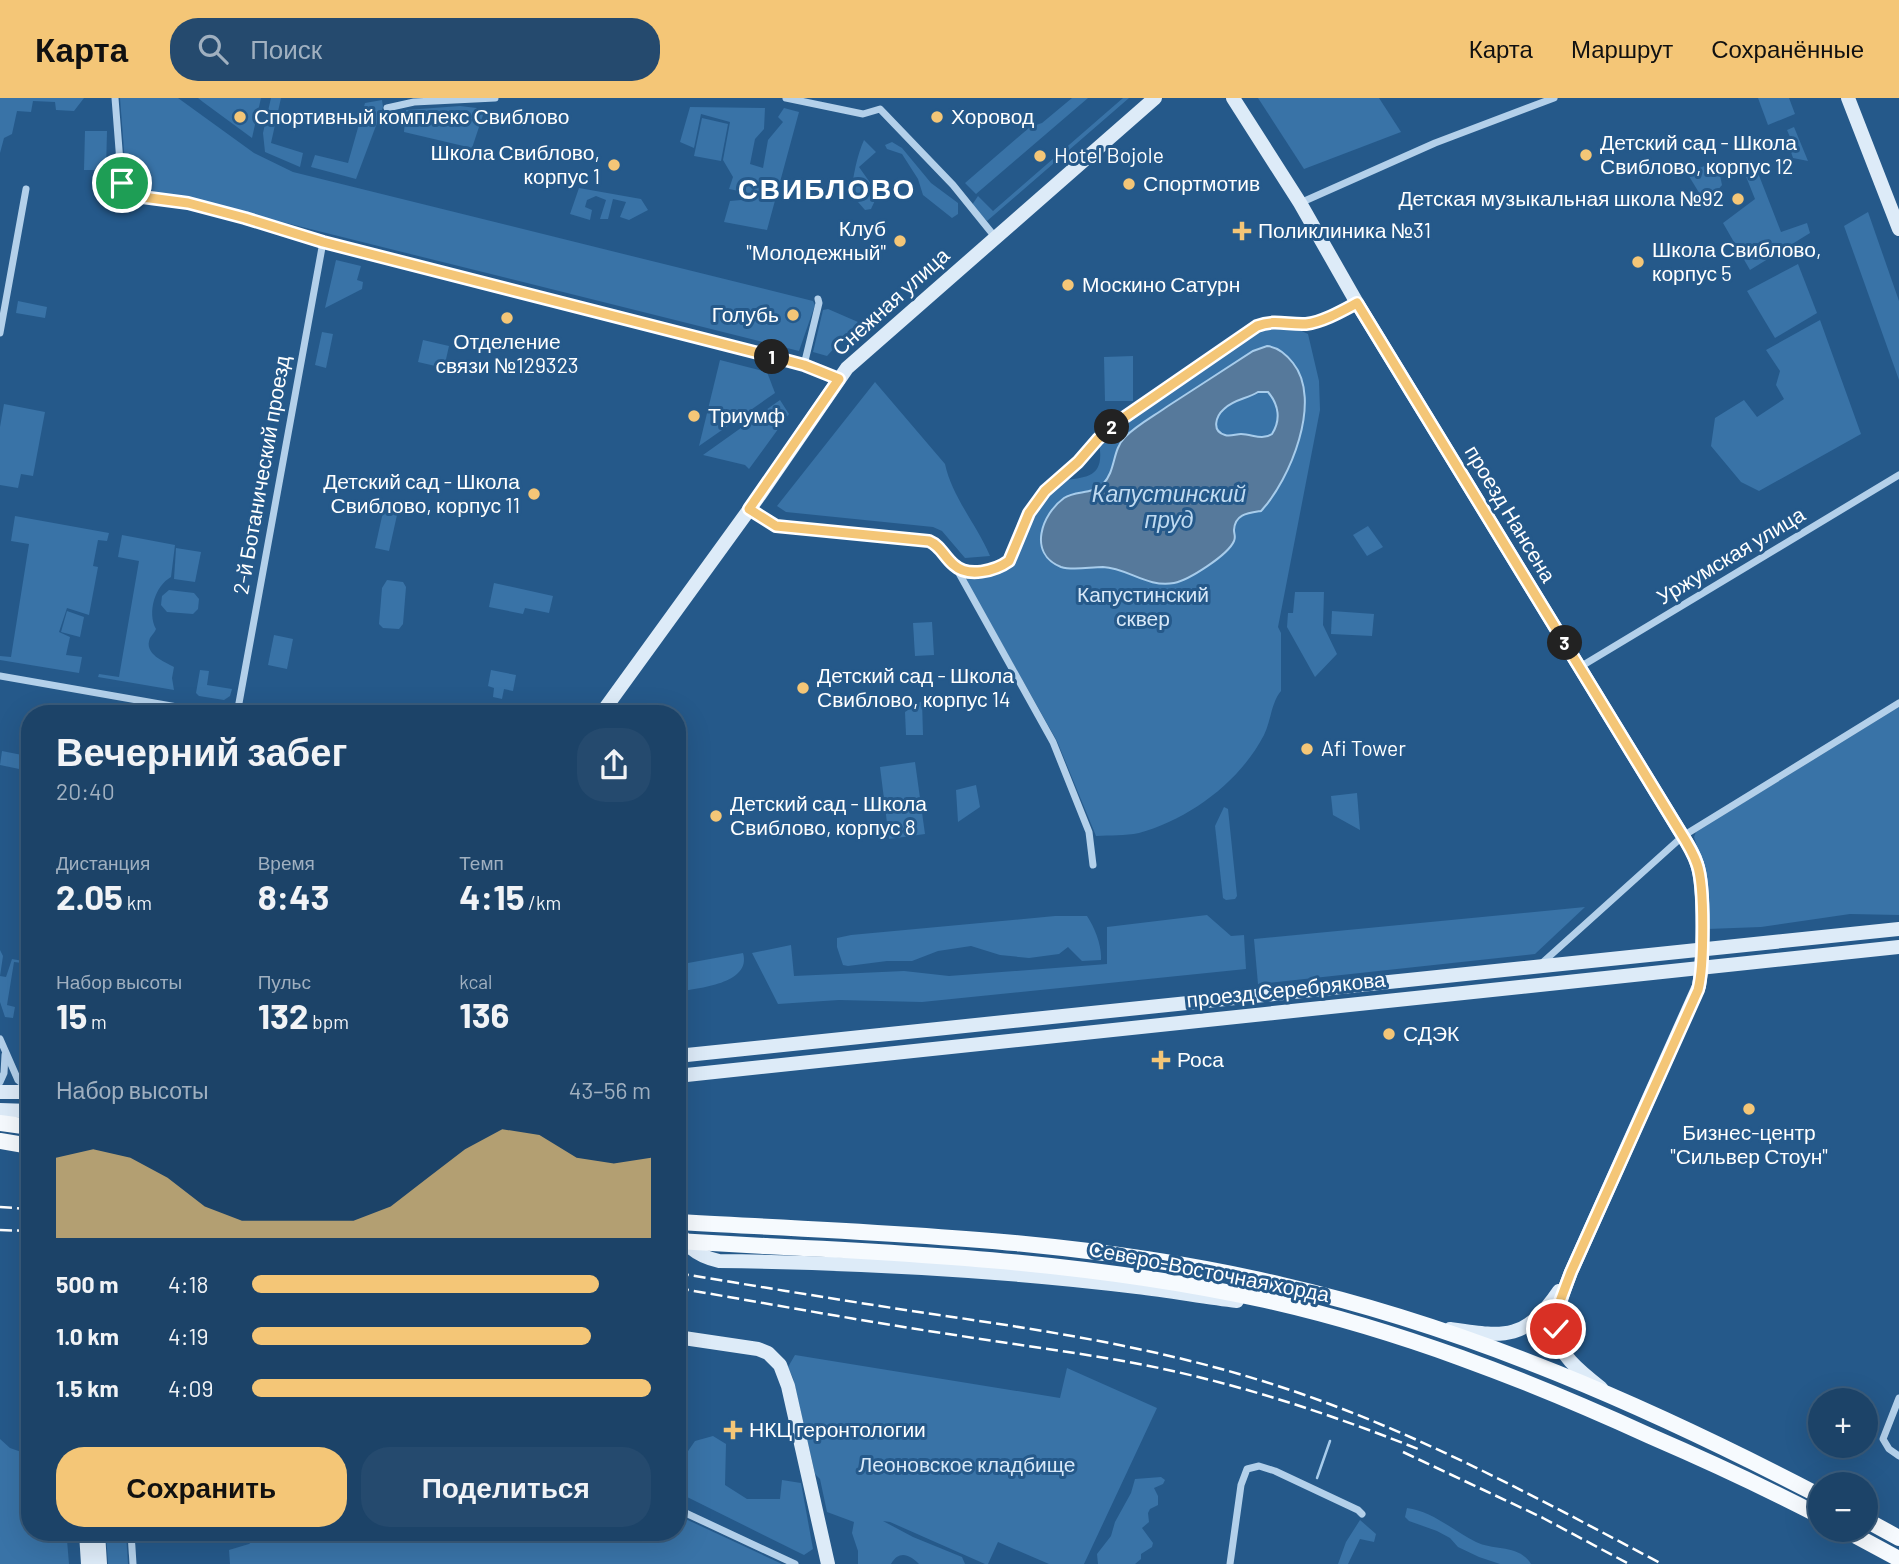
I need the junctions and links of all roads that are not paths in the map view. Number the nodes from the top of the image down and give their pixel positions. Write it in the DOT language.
graph roads {
  1 [pos="115,98"];
  2 [pos="495,98"];
  3 [pos="786,98"];
  4 [pos="1155,98"];
  5 [pos="1233,98"];
  6 [pos="1554,98"];
  7 [pos="1849,98"];
  8 [pos="387,108"];
  9 [pos="26,189"];
  10 [pos="1300,203"];
  11 [pos="1896,207"];
  12 [pos="1899,229"];
  13 [pos="995,237"];
  14 [pos="323,242"];
  15 [pos="818,299"];
  16 [pos="1357,303"];
  17 [pos="0,333"];
  18 [pos="804,365"];
  19 [pos="839,379"];
  20 [pos="1899,475"];
  21 [pos="749,509"];
  22 [pos="955,566"];
  23 [pos="1580,667"];
  24 [pos="0,676"];
  25 [pos="1899,703"];
  26 [pos="166,705"];
  27 [pos="239,705"];
  28 [pos="607,705"];
  29 [pos="1683,836"];
  30 [pos="1093,865"];
  31 [pos="1899,929"];
  32 [pos="1899,947"];
  33 [pos="1701,948"];
  34 [pos="1539,966"];
  35 [pos="1702,967"];
  36 [pos="0,1039"];
  37 [pos="4,1051"];
  38 [pos="686,1055"];
  39 [pos="686,1075"];
  40 [pos="0,1082"];
  41 [pos="21,1083"];
  42 [pos="0,1091"];
  43 [pos="21,1091"];
  44 [pos="0,1110"];
  45 [pos="21,1111"];
  46 [pos="0,1123"];
  47 [pos="21,1126"];
  48 [pos="0,1139"];
  49 [pos="21,1142"];
  50 [pos="686,1223"];
  51 [pos="686,1242"];
  52 [pos="686,1244"];
  53 [pos="1571,1272"];
  54 [pos="1308,1310"];
  55 [pos="1432,1326"];
  56 [pos="686,1338"];
  57 [pos="1613,1398"];
  58 [pos="1899,1398"];
  59 [pos="1899,1456"];
  60 [pos="1808,1490"];
  61 [pos="1808,1510"];
  62 [pos="686,1513"];
  63 [pos="1362,1514"];
  64 [pos="1878,1526"];
  65 [pos="1899,1538"];
  66 [pos="87,1541"];
  67 [pos="99,1541"];
  68 [pos="132,1541"];
  69 [pos="1867,1542"];
  70 [pos="1899,1559"];
  71 [pos="88,1564"];
  72 [pos="100,1564"];
  73 [pos="133,1564"];
  74 [pos="795,1564"];
  75 [pos="828,1564"];
  76 [pos="1230,1564"];
  1 -- 14 [label="street"];
  2 -- 8 [label="street"];
  3 -- 13 [label="street"];
  4 -- 13 [label="main road, Снежная улица"];
  5 -- 10 [label="main road, проезд Нансена"];
  6 -- 10 [label="street"];
  7 -- 11 [label="main road"];
  9 -- 17 [label="street"];
  10 -- 16 [label="main road, проезд Нансена"];
  11 -- 12 [label="main road"];
  13 -- 19 [label="main road, Снежная улица"];
  14 -- 18 [label="street"];
  14 -- 27 [label="street, 2-й Ботанический проезд"];
  15 -- 18 [label="street"];
  16 -- 22 [label="street"];
  16 -- 23 [label="main road, проезд Нансена"];
  18 -- 19 [label="street"];
  19 -- 21 [label="main road, Снежная улица"];
  20 -- 23 [label="street, Уржумская улица"];
  21 -- 22 [label="street"];
  21 -- 28 [label="main road, Снежная улица"];
  22 -- 30 [label="street"];
  23 -- 29 [label="main road, проезд Нансена"];
  24 -- 26 [label="street"];
  25 -- 29 [label="street"];
  29 -- 33 [label="main road, проезд Нансена"];
  29 -- 34 [label="street"];
  31 -- 33 [label="main road, проезд Серебрякова"];
  32 -- 35 [label="main road, проезд Серебрякова"];
  33 -- 34 [label="main road, проезд Серебрякова"];
  33 -- 35 [label="main road, проезд Нансена"];
  34 -- 38 [label="main road, проезд Серебрякова"];
  35 -- 39 [label="main road, проезд Серебрякова"];
  35 -- 53 [label="main road, проезд Нансена"];
  36 -- 37 [label="street"];
  37 -- 40 [label="street"];
  37 -- 41 [label="street"];
  42 -- 43 [label="main road"];
  44 -- 45 [label="main road"];
  46 -- 47 [label="main road"];
  48 -- 49 [label="main road"];
  50 -- 55 [label="main road, Северо-Восточная хорда"];
  51 -- 54 [label="main road, Северо-Восточная хорда, bridge"];
  52 -- 54 [label="main road"];
  53 -- 55 [label="main road"];
  53 -- 57 [label="main road"];
  54 -- 61 [label="main road, Северо-Восточная хорда"];
  55 -- 57 [label="main road, Северо-Восточная хорда"];
  56 -- 75 [label="main road"];
  57 -- 60 [label="main road, Северо-Восточная хорда"];
  58 -- 59 [label="street"];
  62 -- 74 [label="street"];
  63 -- 76 [label="street"];
  64 -- 65 [label="main road"];
  66 -- 71 [label="main road"];
  67 -- 72 [label="main road"];
  68 -- 73 [label="street"];
  69 -- 70 [label="main road"];
}
